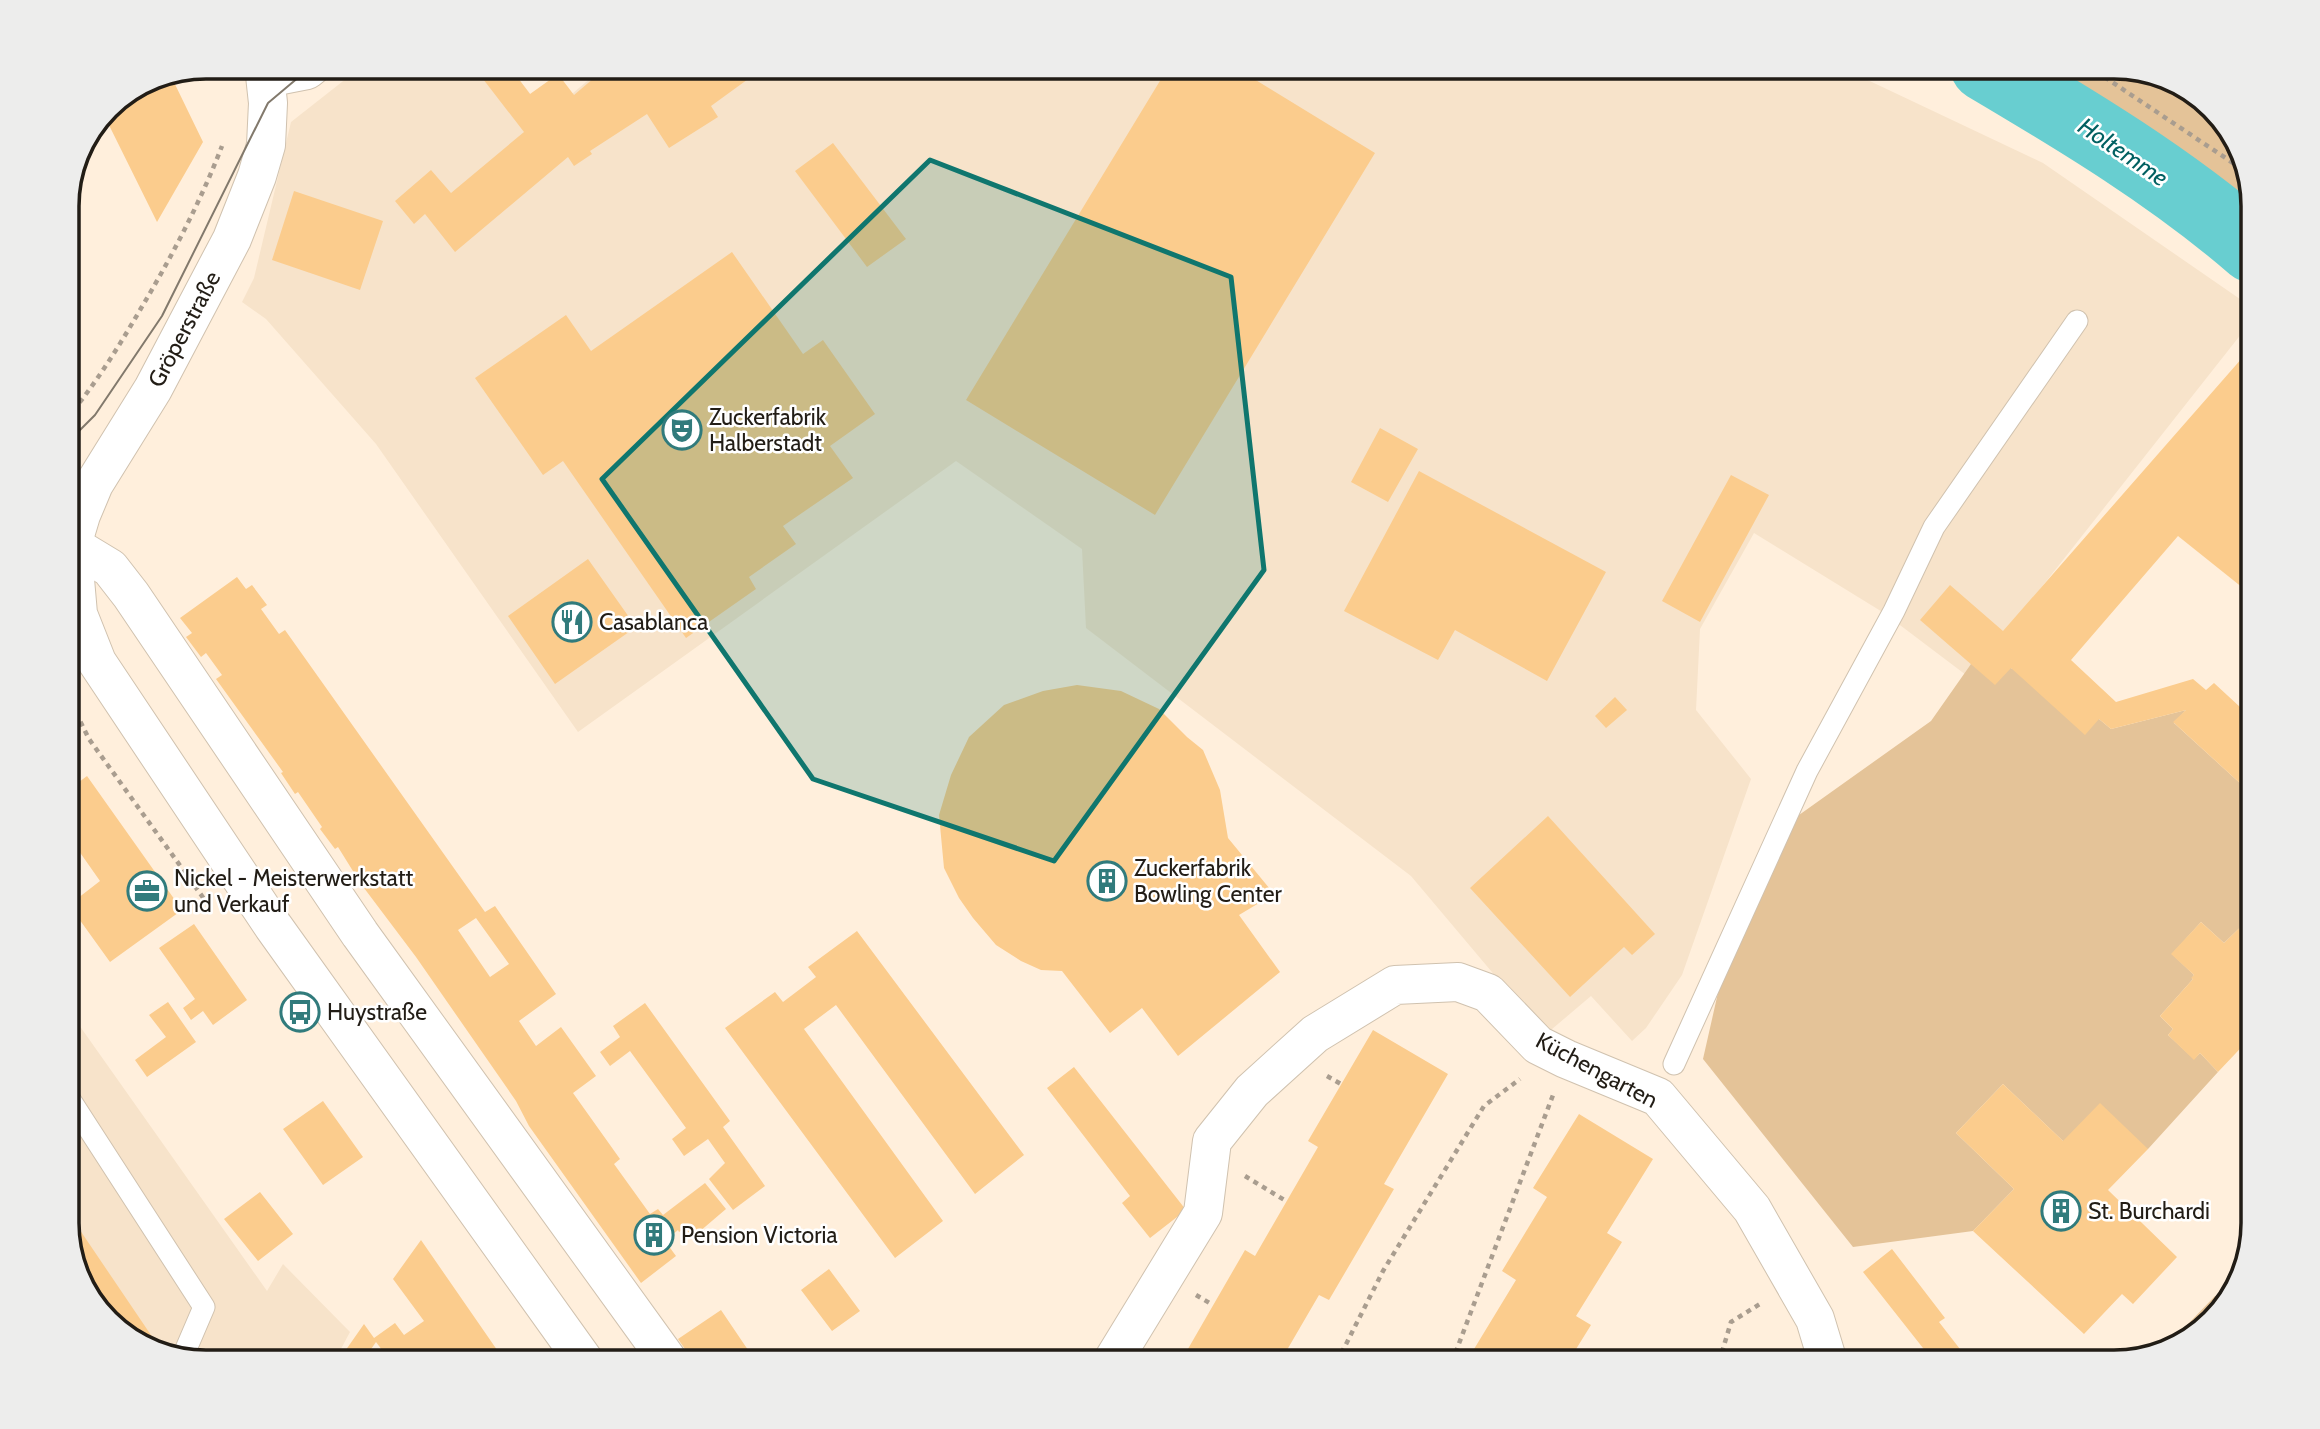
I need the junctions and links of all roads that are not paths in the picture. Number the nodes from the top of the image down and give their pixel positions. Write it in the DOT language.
graph roads {
  1 [pos="266,83"];
  2 [pos="2077,321"];
  3 [pos="79,522"];
  4 [pos="79,549"];
  5 [pos="79,617"];
  6 [pos="1674,1063"];
  7 [pos="79,1114"];
  8 [pos="186,1348"];
  9 [pos="576,1350"];
  10 [pos="660,1350"];
  11 [pos="1120,1350"];
  12 [pos="1824,1350"];
  1 -- 3 [label="street, Gröperstraße"];
  2 -- 6 [label="lane"];
  4 -- 10 [label="street"];
  5 -- 9 [label="street"];
  7 -- 8 [label="lane"];
  11 -- 12 [label="street, Küchengarten"];
}
